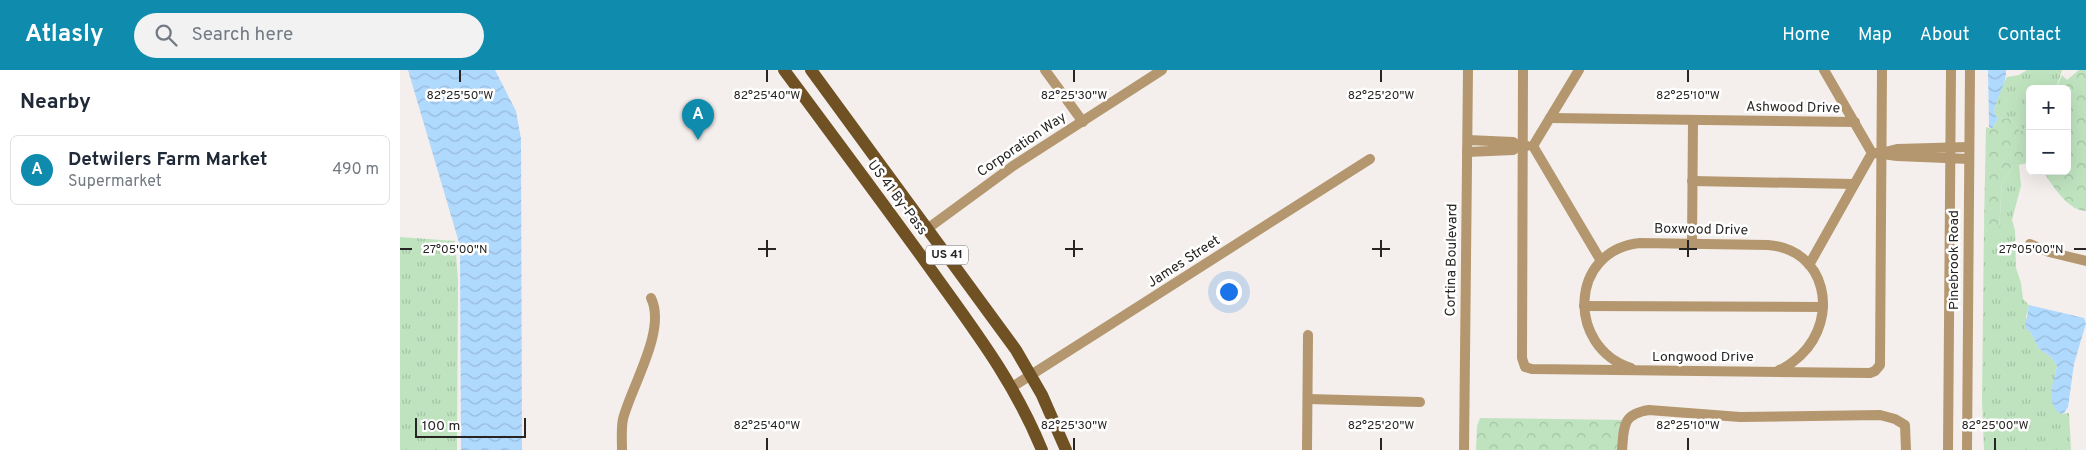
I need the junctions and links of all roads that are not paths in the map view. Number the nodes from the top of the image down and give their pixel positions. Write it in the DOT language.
graph roads {
  1 [pos="784,70"];
  2 [pos="804,70"];
  3 [pos="811,70"];
  4 [pos="1045,70"];
  5 [pos="1162,70"];
  6 [pos="1468,70"];
  7 [pos="1523,70"];
  8 [pos="1578,70"];
  9 [pos="1824,70"];
  10 [pos="1882,70"];
  11 [pos="1951,70"];
  12 [pos="1970,70"];
  13 [pos="1550,118"];
  14 [pos="1693,120"];
  15 [pos="1083,122"];
  16 [pos="1855,122"];
  17 [pos="1468,140"];
  18 [pos="1525,146"];
  19 [pos="1950,148"];
  20 [pos="1969,148"];
  21 [pos="868,150"];
  22 [pos="1467,152"];
  23 [pos="1877,153"];
  24 [pos="1370,159"];
  25 [pos="1950,159"];
  26 [pos="1968,159"];
  27 [pos="1692,181"];
  28 [pos="1854,184"];
  29 [pos="896,221"];
  30 [pos="927,229"];
  31 [pos="1692,244"];
  32 [pos="2030,244"];
  33 [pos="2086,260"];
  34 [pos="1601,261"];
  35 [pos="1809,265"];
  36 [pos="651,298"];
  37 [pos="1584,306"];
  38 [pos="1823,307"];
  39 [pos="1308,335"];
  40 [pos="1642,370"];
  41 [pos="1771,371"];
  42 [pos="1031,375"];
  43 [pos="1012,386"];
  44 [pos="1308,400"];
  45 [pos="1420,402"];
  46 [pos="622,450"];
  47 [pos="1042,450"];
  48 [pos="1066,450"];
  49 [pos="1307,450"];
  50 [pos="1464,450"];
  51 [pos="1622,450"];
  52 [pos="1906,450"];
  53 [pos="1948,450"];
  54 [pos="1967,450"];
  1 -- 29 [label="main road, US 41 By-Pass / US 41"];
  2 -- 21 [label="main road"];
  3 -- 21 [label="main road, US 41 By-Pass / US 41"];
  4 -- 15 [label="street"];
  5 -- 15 [label="street, Corporation Way"];
  6 -- 17 [label="street, Cortina Boulevard"];
  7 -- 18 [label="street, Longwood Drive"];
  8 -- 13 [label="street"];
  9 -- 16 [label="street"];
  10 -- 23 [label="street, Longwood Drive"];
  11 -- 19 [label="street, Pinebrook Road"];
  12 -- 20 [label="street, Pinebrook Road"];
  13 -- 14 [label="street, Ashwood Drive"];
  13 -- 18 [label="street"];
  14 -- 16 [label="street, Ashwood Drive"];
  14 -- 27 [label="street"];
  15 -- 30 [label="street, Corporation Way"];
  16 -- 23 [label="street"];
  17 -- 18 [label="street"];
  17 -- 22 [label="street, Cortina Boulevard"];
  18 -- 22 [label="street"];
  18 -- 34 [label="street"];
  18 -- 40 [label="street, Longwood Drive"];
  19 -- 20 [label="street"];
  19 -- 23 [label="street"];
  19 -- 25 [label="street, Pinebrook Road"];
  20 -- 26 [label="street, Pinebrook Road"];
  21 -- 30 [label="main road, US 41 By-Pass / US 41"];
  22 -- 50 [label="street, Cortina Boulevard"];
  23 -- 25 [label="street"];
  23 -- 28 [label="street"];
  23 -- 41 [label="street, Longwood Drive"];
  24 -- 42 [label="street, James Street"];
  25 -- 26 [label="street"];
  25 -- 53 [label="street, Pinebrook Road"];
  26 -- 54 [label="street, Pinebrook Road"];
  27 -- 28 [label="street"];
  27 -- 31 [label="street"];
  28 -- 35 [label="street"];
  29 -- 30 [label="main road"];
  29 -- 43 [label="main road, US 41 By-Pass / US 41"];
  30 -- 42 [label="main road, US 41 By-Pass / US 41"];
  31 -- 34 [label="street, Boxwood Drive"];
  31 -- 35 [label="street, Boxwood Drive"];
  32 -- 33 [label="street"];
  34 -- 37 [label="street, Boxwood Drive"];
  35 -- 38 [label="street, Boxwood Drive"];
  36 -- 46 [label="street"];
  37 -- 38 [label="street"];
  37 -- 40 [label="street, Boxwood Drive"];
  38 -- 41 [label="street, Boxwood Drive"];
  39 -- 44 [label="street"];
  40 -- 41 [label="street, Longwood Drive"];
  42 -- 43 [label="street, James Street"];
  42 -- 48 [label="main road, US 41 By-Pass / US 41"];
  43 -- 47 [label="main road, US 41 By-Pass / US 41"];
  44 -- 45 [label="street"];
  44 -- 49 [label="street"];
  51 -- 52 [label="street"];
}
